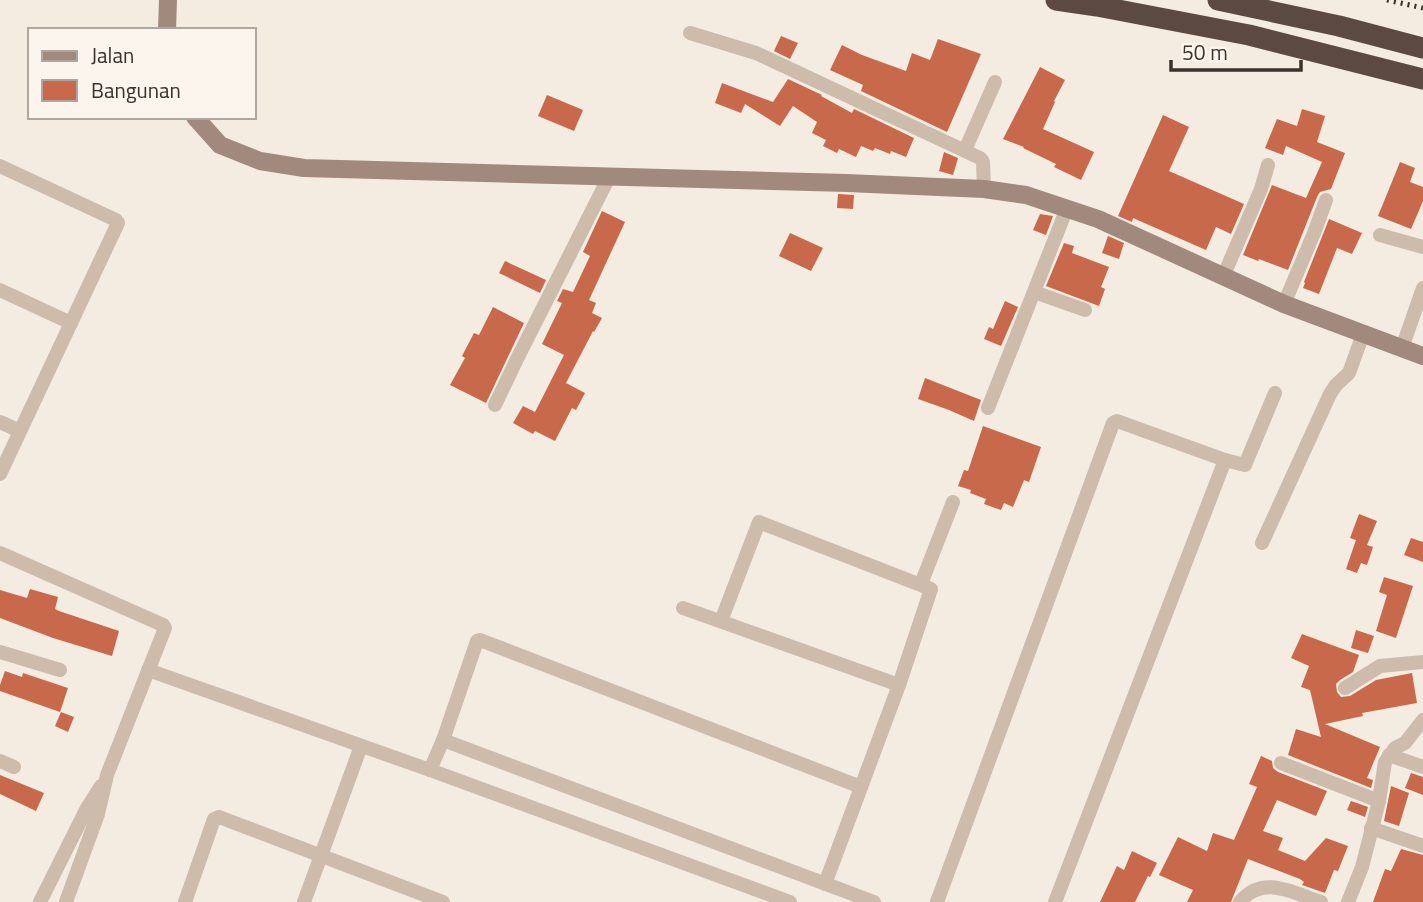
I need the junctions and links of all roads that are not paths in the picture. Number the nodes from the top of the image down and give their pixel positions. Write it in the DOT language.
graph roads {
  1 [pos="168,0"];
  2 [pos="1056,0"];
  3 [pos="1218,0"];
  4 [pos="167,28"];
  5 [pos="690,33"];
  6 [pos="1423,48"];
  7 [pos="1423,79"];
  8 [pos="995,82"];
  9 [pos="197,119"];
  10 [pos="965,150"];
  11 [pos="1268,165"];
  12 [pos="0,166"];
  13 [pos="610,175"];
  14 [pos="984,189"];
  15 [pos="1326,200"];
  16 [pos="1066,208"];
  17 [pos="1380,235"];
  18 [pos="1423,247"];
  19 [pos="1223,277"];
  20 [pos="1423,288"];
  21 [pos="0,290"];
  22 [pos="1034,292"];
  23 [pos="1284,304"];
  24 [pos="1085,310"];
  25 [pos="71,323"];
  26 [pos="1363,334"];
  27 [pos="1402,348"];
  28 [pos="1423,356"];
  29 [pos="1275,393"];
  30 [pos="495,405"];
  31 [pos="988,408"];
  32 [pos="0,422"];
  33 [pos="20,431"];
  34 [pos="1225,460"];
  35 [pos="0,474"];
  36 [pos="953,502"];
  37 [pos="1262,543"];
  38 [pos="0,553"];
  39 [pos="921,584"];
  40 [pos="683,608"];
  41 [pos="721,621"];
  42 [pos="0,652"];
  43 [pos="1423,662"];
  44 [pos="60,670"];
  45 [pos="148,670"];
  46 [pos="899,685"];
  47 [pos="1345,688"];
  48 [pos="1423,720"];
  49 [pos="443,740"];
  50 [pos="361,746"];
  51 [pos="1389,755"];
  52 [pos="0,761"];
  53 [pos="1281,763"];
  54 [pos="14,767"];
  55 [pos="1423,767"];
  56 [pos="430,770"];
  57 [pos="107,775"];
  58 [pos="861,787"];
  59 [pos="1379,801"];
  60 [pos="1371,828"];
  61 [pos="1423,846"];
  62 [pos="321,856"];
  63 [pos="825,884"];
  64 [pos="40,902"];
  65 [pos="66,902"];
  66 [pos="185,902"];
  67 [pos="304,902"];
  68 [pos="443,902"];
  69 [pos="790,902"];
  70 [pos="874,902"];
  71 [pos="937,902"];
  72 [pos="1055,902"];
  73 [pos="1240,902"];
  74 [pos="1321,902"];
  75 [pos="1348,902"];
  1 -- 4 [label="street"];
  2 -- 7 [label="highway"];
  3 -- 6 [label="highway"];
  5 -- 10 [label="street"];
  8 -- 10 [label="street"];
  9 -- 13 [label="street"];
  10 -- 14 [label="street"];
  11 -- 19 [label="street"];
  12 -- 25 [label="street"];
  13 -- 14 [label="street"];
  13 -- 30 [label="street"];
  14 -- 16 [label="street"];
  15 -- 23 [label="street"];
  16 -- 19 [label="street"];
  16 -- 22 [label="street"];
  17 -- 18 [label="street"];
  19 -- 23 [label="street"];
  20 -- 27 [label="street"];
  21 -- 25 [label="street"];
  22 -- 24 [label="street"];
  22 -- 31 [label="street"];
  23 -- 26 [label="street"];
  25 -- 33 [label="street"];
  26 -- 27 [label="street"];
  26 -- 37 [label="street"];
  27 -- 28 [label="street"];
  29 -- 34 [label="street"];
  32 -- 33 [label="street"];
  33 -- 35 [label="street"];
  34 -- 71 [label="street"];
  34 -- 72 [label="street"];
  36 -- 39 [label="street"];
  38 -- 45 [label="street"];
  39 -- 41 [label="street"];
  39 -- 46 [label="street"];
  40 -- 41 [label="street"];
  41 -- 46 [label="street"];
  42 -- 44 [label="street"];
  43 -- 47 [label="street"];
  45 -- 50 [label="street"];
  45 -- 57 [label="street"];
  46 -- 58 [label="street"];
  48 -- 51 [label="street"];
  49 -- 56 [label="street"];
  49 -- 58 [label="street"];
  49 -- 63 [label="street"];
  50 -- 56 [label="street"];
  50 -- 62 [label="street"];
  51 -- 55 [label="street"];
  51 -- 59 [label="street"];
  52 -- 54 [label="street"];
  53 -- 59 [label="street"];
  56 -- 69 [label="street"];
  57 -- 64 [label="street"];
  57 -- 65 [label="street"];
  58 -- 63 [label="street"];
  59 -- 60 [label="street"];
  60 -- 61 [label="street"];
  60 -- 75 [label="street"];
  62 -- 66 [label="street"];
  62 -- 67 [label="street"];
  62 -- 68 [label="street"];
  63 -- 70 [label="street"];
  73 -- 74 [label="street"];
}
